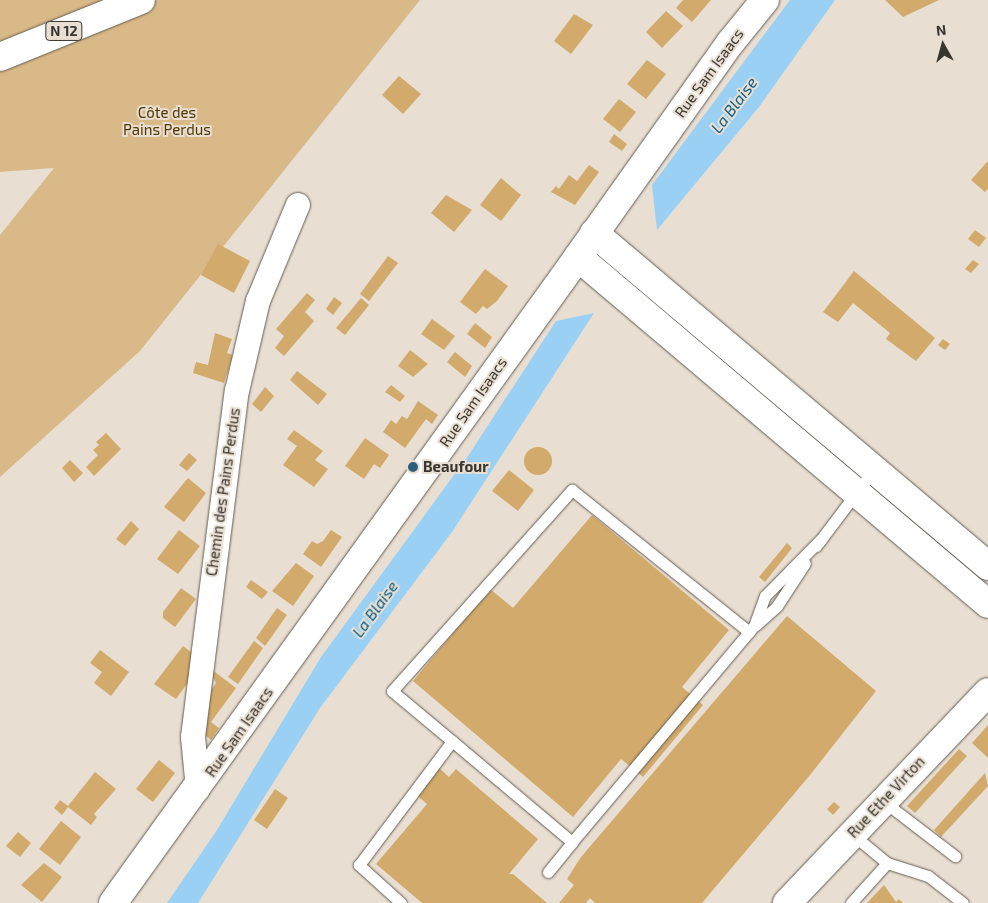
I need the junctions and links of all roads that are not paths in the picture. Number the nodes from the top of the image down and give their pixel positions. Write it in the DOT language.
graph roads {
  1 [pos="765,0"];
  2 [pos="136,2"];
  3 [pos="0,57"];
  4 [pos="298,205"];
  5 [pos="594,233"];
  6 [pos="578,257"];
  7 [pos="874,469"];
  8 [pos="856,492"];
  9 [pos="988,566"];
  10 [pos="988,604"];
  11 [pos="752,629"];
  12 [pos="988,672"];
  13 [pos="988,692"];
  14 [pos="948,731"];
  15 [pos="452,742"];
  16 [pos="198,789"];
  17 [pos="882,801"];
  18 [pos="852,834"];
  19 [pos="572,842"];
  20 [pos="955,856"];
  21 [pos="887,863"];
  22 [pos="548,872"];
  23 [pos="113,903"];
  24 [pos="401,903"];
  25 [pos="787,903"];
  26 [pos="851,903"];
  27 [pos="963,903"];
  1 -- 5 [label="main road, Rue Sam Isaacs"];
  2 -- 3 [label="main road, N 12"];
  4 -- 16 [label="street, Chemin des Pains Perdus"];
  5 -- 6 [label="main road, Rue Sam Isaacs"];
  5 -- 7 [label="main road"];
  6 -- 8 [label="main road"];
  6 -- 16 [label="main road, Rue Sam Isaacs"];
  7 -- 8 [label="lane"];
  7 -- 9 [label="main road"];
  8 -- 10 [label="main road"];
  8 -- 11 [label="lane"];
  11 -- 15 [label="lane"];
  11 -- 19 [label="lane"];
  12 -- 14 [label="main road"];
  13 -- 14 [label="main road, Rue Ethe Virton"];
  14 -- 17 [label="main road, Rue Ethe Virton"];
  15 -- 19 [label="lane"];
  15 -- 24 [label="lane"];
  16 -- 23 [label="main road, Rue Sam Isaacs"];
  17 -- 18 [label="main road, Rue Ethe Virton"];
  17 -- 20 [label="lane"];
  18 -- 21 [label="lane"];
  18 -- 25 [label="main road, Rue Ethe Virton"];
  19 -- 22 [label="lane"];
  21 -- 26 [label="lane"];
  21 -- 27 [label="lane"];
}
